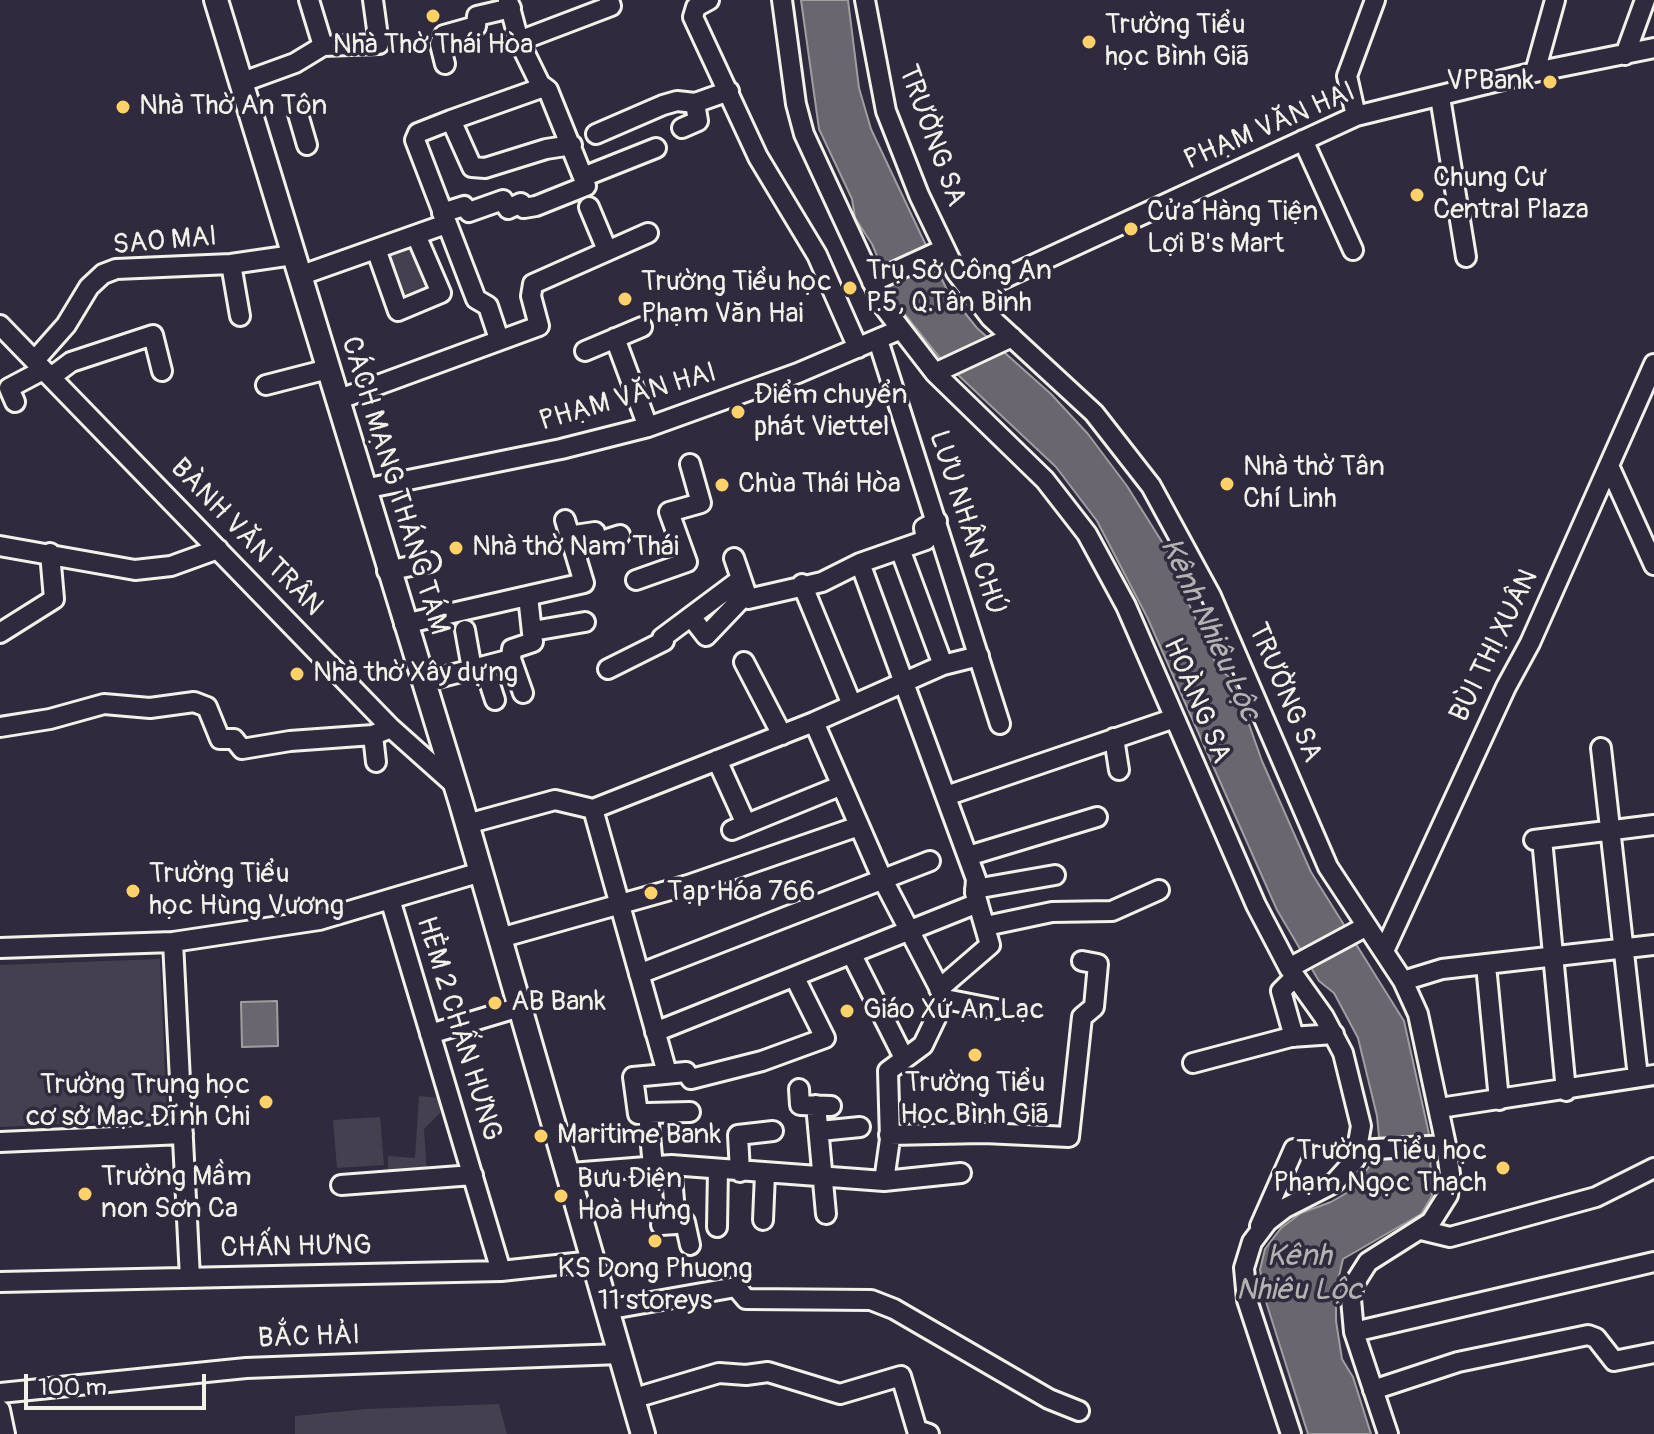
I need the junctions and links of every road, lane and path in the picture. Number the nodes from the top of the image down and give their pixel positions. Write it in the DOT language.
graph roads {
  1 [pos="216,0"];
  2 [pos="309,0"];
  3 [pos="373,0"];
  4 [pos="609,0"];
  5 [pos="709,0"];
  6 [pos="782,0"];
  7 [pos="865,0"];
  8 [pos="1375,0"];
  9 [pos="1555,0"];
  10 [pos="1645,0"];
  11 [pos="510,4"];
  12 [pos="519,41"];
  13 [pos="323,46"];
  14 [pos="1654,48"];
  15 [pos="1625,55"];
  16 [pos="445,64"];
  17 [pos="1535,72"];
  18 [pos="240,83"];
  19 [pos="544,87"];
  20 [pos="729,91"];
  21 [pos="1440,97"];
  22 [pos="695,103"];
  23 [pos="298,114"];
  24 [pos="1356,116"];
  25 [pos="451,120"];
  26 [pos="682,128"];
  27 [pos="596,134"];
  28 [pos="1303,140"];
  29 [pos="307,145"];
  30 [pos="572,145"];
  31 [pos="656,148"];
  32 [pos="583,177"];
  33 [pos="589,207"];
  34 [pos="444,219"];
  35 [pos="648,233"];
  36 [pos="416,235"];
  37 [pos="376,249"];
  38 [pos="607,250"];
  39 [pos="1353,250"];
  40 [pos="940,251"];
  41 [pos="1466,257"];
  42 [pos="231,264"];
  43 [pos="296,266"];
  44 [pos="876,280"];
  45 [pos="970,294"];
  46 [pos="240,316"];
  47 [pos="0,325"];
  48 [pos="642,327"];
  49 [pos="899,330"];
  50 [pos="615,338"];
  51 [pos="499,339"];
  52 [pos="1007,339"];
  53 [pos="878,340"];
  54 [pos="858,348"];
  55 [pos="585,351"];
  56 [pos="1654,364"];
  57 [pos="43,369"];
  58 [pos="328,369"];
  59 [pos="162,371"];
  60 [pos="940,371"];
  61 [pos="266,385"];
  62 [pos="337,400"];
  63 [pos="15,402"];
  64 [pos="648,427"];
  65 [pos="690,464"];
  66 [pos="1610,468"];
  67 [pos="364,489"];
  68 [pos="937,521"];
  69 [pos="620,535"];
  70 [pos="3,549"];
  71 [pos="218,549"];
  72 [pos="900,549"];
  73 [pos="50,553"];
  74 [pos="734,558"];
  75 [pos="430,562"];
  76 [pos="860,563"];
  77 [pos="1654,565"];
  78 [pos="387,571"];
  79 [pos="636,580"];
  80 [pos="802,584"];
  81 [pos="744,586"];
  82 [pos="528,596"];
  83 [pos="585,622"];
  84 [pos="404,624"];
  85 [pos="465,630"];
  86 [pos="533,631"];
  87 [pos="0,633"];
  88 [pos="979,656"];
  89 [pos="511,659"];
  90 [pos="744,662"];
  91 [pos="943,665"];
  92 [pos="478,667"];
  93 [pos="608,669"];
  94 [pos="423,682"];
  95 [pos="902,682"];
  96 [pos="523,693"];
  97 [pos="495,700"];
  98 [pos="852,705"];
  99 [pos="1172,719"];
  100 [pos="814,722"];
  101 [pos="1000,724"];
  102 [pos="0,727"];
  103 [pos="391,728"];
  104 [pos="373,735"];
  105 [pos="782,735"];
  106 [pos="1114,738"];
  107 [pos="1601,748"];
  108 [pos="717,760"];
  109 [pos="376,762"];
  110 [pos="1119,770"];
  111 [pos="456,786"];
  112 [pos="840,786"];
  113 [pos="946,796"];
  114 [pos="593,809"];
  115 [pos="1097,817"];
  116 [pos="467,824"];
  117 [pos="1654,825"];
  118 [pos="859,826"];
  119 [pos="1610,830"];
  120 [pos="968,856"];
  121 [pos="930,861"];
  122 [pos="481,872"];
  123 [pos="1055,875"];
  124 [pos="882,878"];
  125 [pos="1159,890"];
  126 [pos="977,896"];
  127 [pos="390,899"];
  128 [pos="619,903"];
  129 [pos="986,926"];
  130 [pos="1358,931"];
  131 [pos="908,932"];
  132 [pos="500,938"];
  133 [pos="173,942"];
  134 [pos="1654,945"];
  135 [pos="1625,947"];
  136 [pos="0,948"];
  137 [pos="1384,951"];
  138 [pos="852,955"];
  139 [pos="1553,956"];
  140 [pos="1118,965"];
  141 [pos="1486,965"];
  142 [pos="1296,968"];
  143 [pos="639,974"];
  144 [pos="795,978"];
  145 [pos="1403,981"];
  146 [pos="942,994"];
  147 [pos="520,1007"];
  148 [pos="996,1009"];
  149 [pos="655,1032"];
  150 [pos="430,1034"];
  151 [pos="1334,1034"];
  152 [pos="1294,1037"];
  153 [pos="904,1058"];
  154 [pos="1193,1063"];
  155 [pos="667,1073"];
  156 [pos="1646,1076"];
  157 [pos="799,1089"];
  158 [pos="1566,1091"];
  159 [pos="1499,1100"];
  160 [pos="1440,1108"];
  161 [pos="690,1112"];
  162 [pos="648,1113"];
  163 [pos="860,1127"];
  164 [pos="773,1131"];
  165 [pos="820,1131"];
  166 [pos="183,1134"];
  167 [pos="889,1135"];
  168 [pos="0,1142"];
  169 [pos="1439,1145"];
  170 [pos="1294,1149"];
  171 [pos="1366,1150"];
  172 [pos="662,1166"];
  173 [pos="1654,1168"];
  174 [pos="718,1169"];
  175 [pos="740,1172"];
  176 [pos="571,1173"];
  177 [pos="961,1173"];
  178 [pos="765,1174"];
  179 [pos="473,1175"];
  180 [pos="824,1178"];
  181 [pos="884,1181"];
  182 [pos="341,1185"];
  183 [pos="826,1214"];
  184 [pos="763,1220"];
  185 [pos="717,1227"];
  186 [pos="1421,1230"];
  187 [pos="1257,1233"];
  188 [pos="690,1245"];
  189 [pos="593,1261"];
  190 [pos="1654,1262"];
  191 [pos="501,1271"];
  192 [pos="190,1278"];
  193 [pos="0,1282"];
  194 [pos="617,1308"];
  195 [pos="1354,1332"];
  196 [pos="1654,1353"];
  197 [pos="620,1354"];
  198 [pos="1373,1390"];
  199 [pos="0,1393"];
  200 [pos="645,1395"];
  201 [pos="0,1410"];
  202 [pos="1079,1411"];
  203 [pos="5,1434"];
  204 [pos="643,1434"];
  205 [pos="656,1434"];
  206 [pos="929,1434"];
  207 [pos="1291,1434"];
  208 [pos="1388,1434"];
  1 -- 18 [label="main road, CÁCH MẠNG THÁNG TÁM"];
  2 -- 13 [label="street"];
  3 -- 13 [label="street"];
  4 -- 12 [label="street"];
  5 -- 20 [label="street"];
  6 -- 44 [label="street, HOÀNG SA"];
  7 -- 40 [label="street, TRƯỜNG SA"];
  8 -- 24 [label="street"];
  9 -- 17 [label="street"];
  10 -- 15 [label="street"];
  11 -- 12 [label="street"];
  11 -- 16 [label="street"];
  12 -- 19 [label="street"];
  13 -- 18 [label="street"];
  14 -- 15 [label="street, PHẠM VĂN HAI"];
  15 -- 17 [label="street, PHẠM VĂN HAI"];
  17 -- 21 [label="street, PHẠM VĂN HAI"];
  18 -- 43 [label="main road, CÁCH MẠNG THÁNG TÁM"];
  19 -- 25 [label="street"];
  19 -- 30 [label="street"];
  20 -- 22 [label="street"];
  20 -- 54 [label="street"];
  21 -- 24 [label="street, PHẠM VĂN HAI"];
  21 -- 41 [label="street"];
  22 -- 26 [label="street"];
  22 -- 27 [label="street"];
  23 -- 29 [label="street"];
  24 -- 28 [label="street, PHẠM VĂN HAI"];
  25 -- 30 [label="street"];
  25 -- 34 [label="street"];
  28 -- 39 [label="street"];
  28 -- 45 [label="street, PHẠM VĂN HAI"];
  30 -- 32 [label="street"];
  31 -- 32 [label="street"];
  32 -- 34 [label="street, SAO MAI"];
  33 -- 38 [label="street"];
  34 -- 36 [label="street, SAO MAI"];
  34 -- 51 [label="street"];
  35 -- 38 [label="street"];
  36 -- 37 [label="street, SAO MAI"];
  36 -- 37 [label="street"];
  37 -- 43 [label="street, SAO MAI"];
  38 -- 51 [label="street"];
  40 -- 44 [label="street"];
  40 -- 45 [label="street, TRƯỜNG SA"];
  42 -- 43 [label="street, SAO MAI"];
  42 -- 46 [label="street"];
  42 -- 57 [label="street, SAO MAI"];
  43 -- 58 [label="main road, CÁCH MẠNG THÁNG TÁM"];
  44 -- 49 [label="street, HOÀNG SA"];
  45 -- 52 [label="street, TRƯỜNG SA"];
  47 -- 57 [label="street, BÀNH VĂN TRÂN"];
  48 -- 50 [label="street"];
  49 -- 53 [label="street, PHẠM VĂN HAI"];
  49 -- 60 [label="street, HOÀNG SA"];
  50 -- 55 [label="street"];
  50 -- 64 [label="street"];
  51 -- 62 [label="street"];
  52 -- 60 [label="street"];
  52 -- 130 [label="street, TRƯỜNG SA"];
  53 -- 54 [label="street, PHẠM VĂN HAI"];
  53 -- 68 [label="street, LƯU NHÂN CHÚ"];
  54 -- 64 [label="street, PHẠM VĂN HAI"];
  56 -- 66 [label="street, BÙI THỊ XUÂN"];
  57 -- 59 [label="street"];
  57 -- 63 [label="street"];
  57 -- 71 [label="street, BÀNH VĂN TRÂN"];
  58 -- 61 [label="street"];
  58 -- 62 [label="main road, CÁCH MẠNG THÁNG TÁM"];
  60 -- 99 [label="street, HOÀNG SA"];
  62 -- 67 [label="main road, CÁCH MẠNG THÁNG TÁM"];
  64 -- 67 [label="street, PHẠM VĂN HAI"];
  65 -- 79 [label="street"];
  66 -- 77 [label="street"];
  66 -- 137 [label="street, BÙI THỊ XUÂN"];
  67 -- 78 [label="main road, CÁCH MẠNG THÁNG TÁM"];
  68 -- 72 [label="street"];
  68 -- 88 [label="street, LƯU NHÂN CHÚ"];
  69 -- 82 [label="street"];
  70 -- 73 [label="street"];
  71 -- 73 [label="street"];
  71 -- 103 [label="street, BÀNH VĂN TRÂN"];
  72 -- 76 [label="street"];
  72 -- 91 [label="street"];
  73 -- 87 [label="street"];
  74 -- 81 [label="street"];
  75 -- 78 [label="street"];
  76 -- 80 [label="street"];
  76 -- 95 [label="street"];
  78 -- 84 [label="main road, CÁCH MẠNG THÁNG TÁM"];
  80 -- 81 [label="street"];
  80 -- 98 [label="street"];
  81 -- 93 [label="street"];
  82 -- 84 [label="street"];
  82 -- 86 [label="street"];
  83 -- 86 [label="street"];
  84 -- 94 [label="main road, CÁCH MẠNG THÁNG TÁM"];
  85 -- 92 [label="street"];
  86 -- 89 [label="street"];
  88 -- 91 [label="street"];
  88 -- 101 [label="street, LƯU NHÂN CHÚ"];
  89 -- 92 [label="street"];
  89 -- 96 [label="street"];
  90 -- 105 [label="street"];
  91 -- 95 [label="street"];
  92 -- 94 [label="street"];
  92 -- 97 [label="street"];
  94 -- 111 [label="main road, CÁCH MẠNG THÁNG TÁM"];
  95 -- 98 [label="street"];
  95 -- 113 [label="street"];
  98 -- 100 [label="street"];
  99 -- 106 [label="street"];
  99 -- 142 [label="street, HOÀNG SA"];
  100 -- 105 [label="street"];
  100 -- 112 [label="street"];
  102 -- 104 [label="street"];
  103 -- 104 [label="street"];
  103 -- 111 [label="street, BÀNH VĂN TRÂN"];
  104 -- 109 [label="street"];
  105 -- 108 [label="street"];
  106 -- 110 [label="street"];
  106 -- 113 [label="street"];
  107 -- 119 [label="street"];
  108 -- 112 [label="street"];
  108 -- 114 [label="street"];
  111 -- 116 [label="main road, CÁCH MẠNG THÁNG TÁM"];
  112 -- 118 [label="street"];
  113 -- 120 [label="street"];
  114 -- 116 [label="street"];
  114 -- 128 [label="street"];
  115 -- 120 [label="street"];
  116 -- 122 [label="main road, CÁCH MẠNG THÁNG TÁM"];
  117 -- 119 [label="street"];
  118 -- 124 [label="street"];
  118 -- 128 [label="street"];
  119 -- 135 [label="street"];
  119 -- 139 [label="street"];
  120 -- 126 [label="street"];
  121 -- 124 [label="street"];
  122 -- 127 [label="street"];
  122 -- 132 [label="main road, CÁCH MẠNG THÁNG TÁM"];
  123 -- 126 [label="street"];
  124 -- 131 [label="street"];
  124 -- 143 [label="street"];
  125 -- 129 [label="street"];
  126 -- 129 [label="street"];
  126 -- 131 [label="street"];
  127 -- 133 [label="street"];
  127 -- 150 [label="street, HẺM 2 CHẤN HƯNG"];
  128 -- 132 [label="street"];
  128 -- 143 [label="street"];
  129 -- 146 [label="street"];
  130 -- 137 [label="street, TRƯỜNG SA"];
  130 -- 142 [label="street"];
  131 -- 138 [label="street"];
  131 -- 146 [label="street"];
  132 -- 147 [label="main road, CÁCH MẠNG THÁNG TÁM"];
  133 -- 136 [label="street"];
  133 -- 166 [label="street"];
  134 -- 135 [label="street"];
  135 -- 139 [label="street"];
  135 -- 156 [label="street"];
  137 -- 145 [label="street, TRƯỜNG SA"];
  138 -- 144 [label="street"];
  138 -- 153 [label="street"];
  139 -- 141 [label="street"];
  139 -- 158 [label="street"];
  140 -- 167 [label="street"];
  141 -- 145 [label="street"];
  141 -- 159 [label="street"];
  142 -- 151 [label="street, HOÀNG SA"];
  142 -- 152 [label="street"];
  143 -- 149 [label="street"];
  144 -- 149 [label="street"];
  144 -- 155 [label="street"];
  145 -- 160 [label="street, TRƯỜNG SA"];
  146 -- 148 [label="street"];
  146 -- 153 [label="street"];
  147 -- 150 [label="street"];
  147 -- 176 [label="main road, CÁCH MẠNG THÁNG TÁM"];
  149 -- 155 [label="street"];
  150 -- 179 [label="street, HẺM 2 CHẤN HƯNG"];
  151 -- 152 [label="street"];
  151 -- 171 [label="street, HOÀNG SA"];
  152 -- 154 [label="street"];
  153 -- 167 [label="street"];
  155 -- 162 [label="street"];
  156 -- 158 [label="street"];
  157 -- 165 [label="street"];
  158 -- 159 [label="street"];
  159 -- 160 [label="street"];
  160 -- 169 [label="street, TRƯỜNG SA"];
  161 -- 162 [label="street"];
  162 -- 172 [label="street"];
  163 -- 165 [label="street"];
  164 -- 175 [label="street"];
  165 -- 180 [label="street"];
  166 -- 168 [label="street"];
  166 -- 192 [label="street"];
  167 -- 181 [label="street"];
  169 -- 171 [label="street"];
  169 -- 186 [label="street, TRƯỜNG SA"];
  170 -- 187 [label="street"];
  171 -- 187 [label="street"];
  172 -- 174 [label="street"];
  172 -- 176 [label="street"];
  172 -- 188 [label="street"];
  173 -- 186 [label="street"];
  174 -- 175 [label="street"];
  174 -- 185 [label="street"];
  175 -- 178 [label="street"];
  176 -- 189 [label="main road, CÁCH MẠNG THÁNG TÁM"];
  176 -- 194 [label="main road, CÁCH MẠNG THÁNG TÁM"];
  177 -- 181 [label="street"];
  178 -- 180 [label="street"];
  178 -- 184 [label="street"];
  179 -- 182 [label="street, HẺM 2 CHẤN HƯNG"];
  179 -- 191 [label="street, HẺM 2 CHẤN HƯNG"];
  180 -- 181 [label="street"];
  180 -- 183 [label="street"];
  186 -- 195 [label="street, TRƯỜNG SA"];
  187 -- 207 [label="street"];
  189 -- 191 [label="street, CHẤN HƯNG"];
  189 -- 197 [label="main road, CÁCH MẠNG THÁNG TÁM"];
  190 -- 195 [label="street"];
  191 -- 192 [label="street, CHẤN HƯNG"];
  192 -- 193 [label="street, CHẤN HƯNG"];
  194 -- 200 [label="main road, CÁCH MẠNG THÁNG TÁM"];
  194 -- 202 [label="street"];
  195 -- 198 [label="street, TRƯỜNG SA"];
  196 -- 198 [label="street"];
  197 -- 199 [label="street, BẮC HẢI"];
  197 -- 204 [label="main road, CÁCH MẠNG THÁNG TÁM"];
  198 -- 208 [label="street, TRƯỜNG SA"];
  200 -- 205 [label="main road, CÁCH MẠNG THÁNG TÁM"];
  200 -- 206 [label="street"];
  201 -- 203 [label="street"];
}
